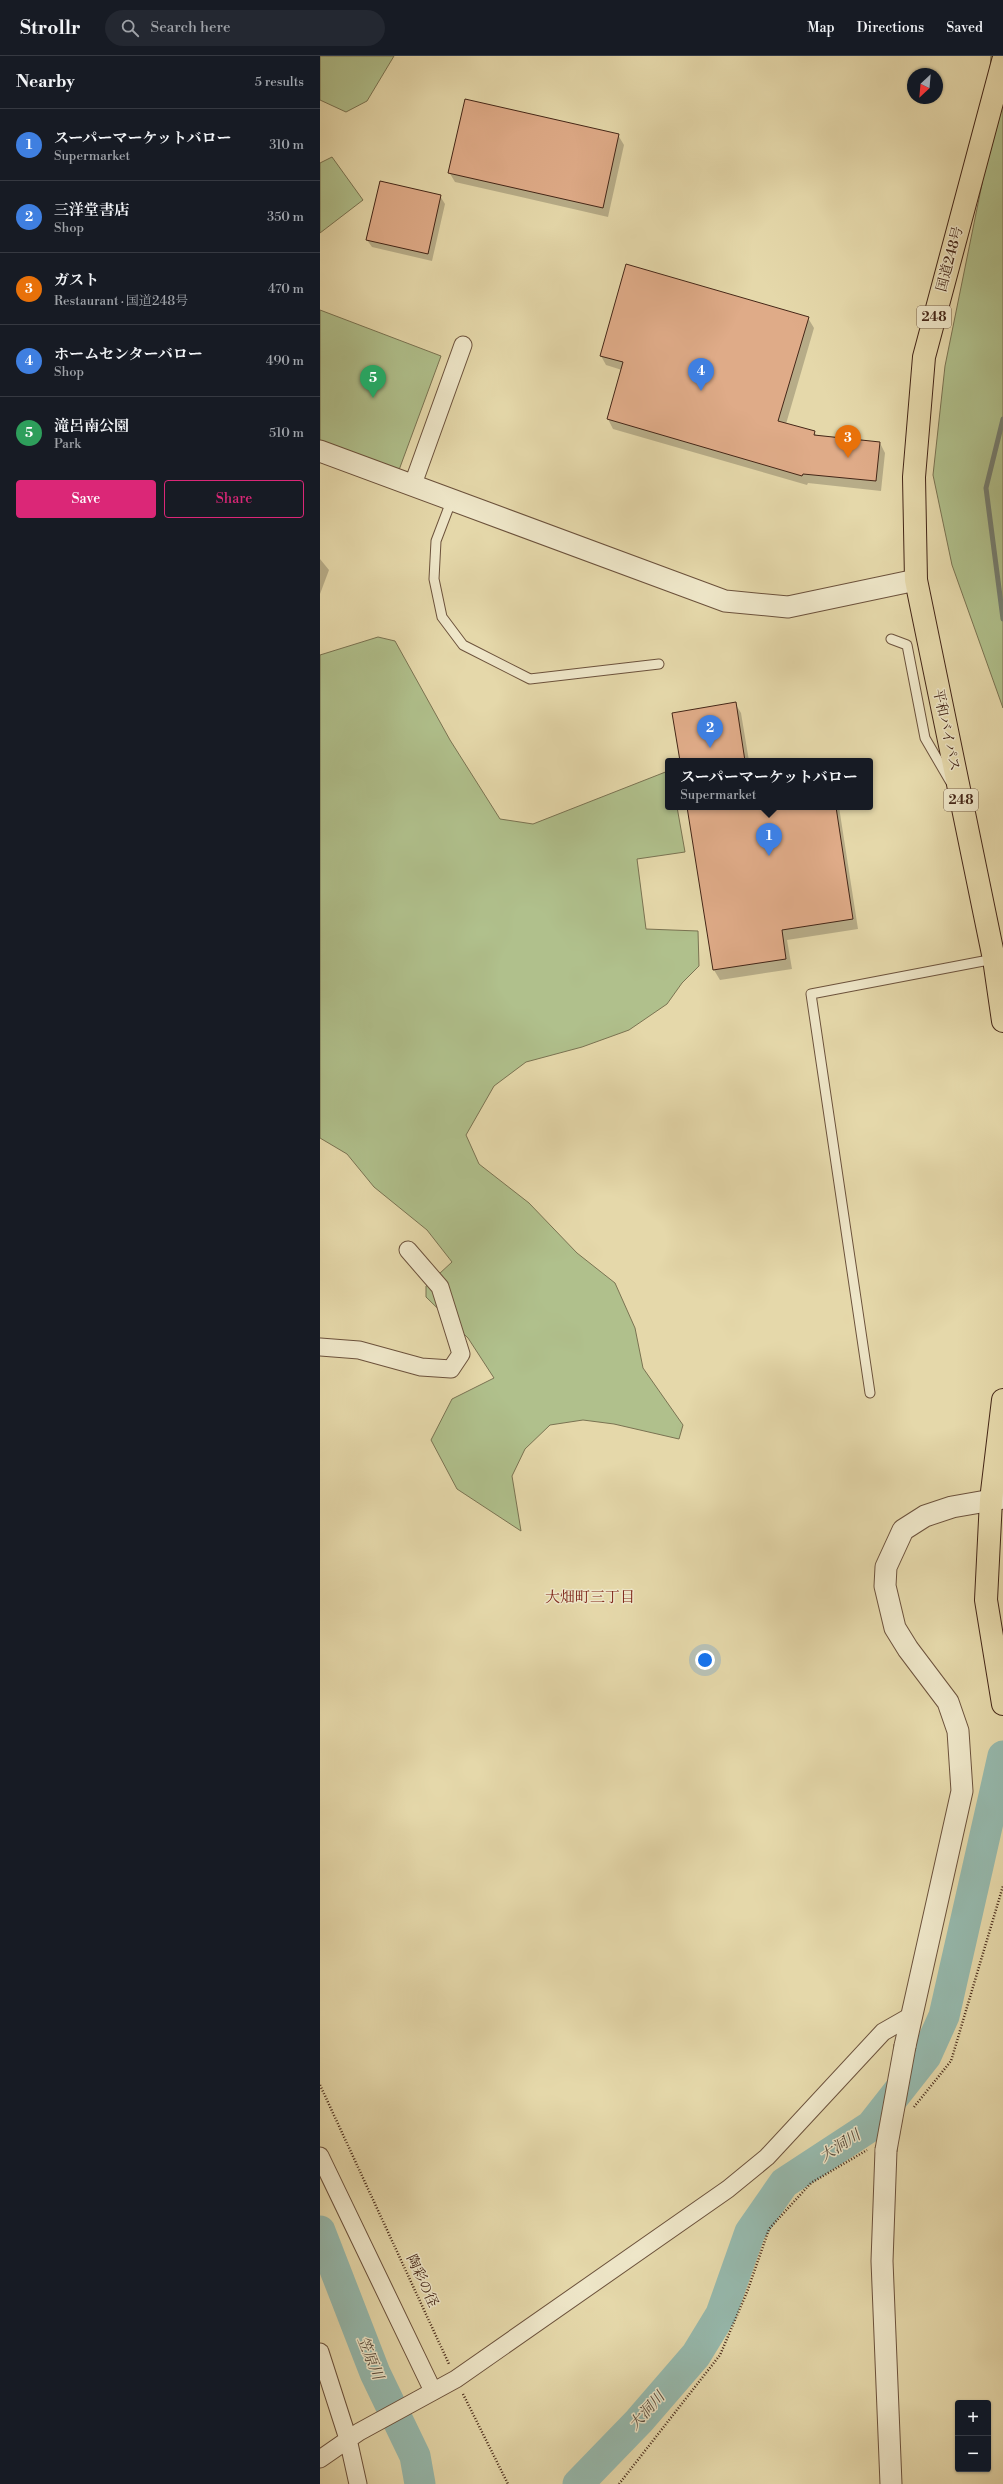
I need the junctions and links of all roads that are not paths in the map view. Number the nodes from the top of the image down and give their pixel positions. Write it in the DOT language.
graph roads {
  1 [pos="1003,61"];
  2 [pos="463,345"];
  3 [pos="320,451"];
  4 [pos="413,484"];
  5 [pos="452,499"];
  6 [pos="916,580"];
  7 [pos="891,639"];
  8 [pos="659,664"];
  9 [pos="961,799"];
  10 [pos="994,959"];
  11 [pos="1003,1021"];
  12 [pos="408,1250"];
  13 [pos="320,1347"];
  14 [pos="870,1393"];
  15 [pos="1003,1400"];
  16 [pos="997,1499"];
  17 [pos="1003,1704"];
  18 [pos="911,2016"];
  19 [pos="320,2156"];
  20 [pos="320,2352"];
  21 [pos="433,2391"];
  22 [pos="354,2435"];
  23 [pos="320,2459"];
  24 [pos="358,2484"];
  25 [pos="891,2484"];
  1 -- 6 [label="highway, 国道248号 / 248"];
  2 -- 4 [label="street"];
  3 -- 4 [label="street"];
  4 -- 5 [label="street"];
  5 -- 6 [label="street"];
  5 -- 8 [label="lane"];
  6 -- 9 [label="highway, 平和バイパス / 248"];
  7 -- 9 [label="lane"];
  9 -- 10 [label="highway, 平和バイパス / 248"];
  10 -- 11 [label="highway, 平和バイパス / 248"];
  10 -- 14 [label="lane"];
  12 -- 13 [label="street"];
  15 -- 16 [label="highway"];
  16 -- 17 [label="highway"];
  16 -- 18 [label="street"];
  18 -- 21 [label="street"];
  18 -- 25 [label="street, bridge"];
  19 -- 21 [label="street"];
  20 -- 22 [label="street"];
  21 -- 22 [label="street"];
  22 -- 23 [label="street"];
  22 -- 24 [label="street"];
}
